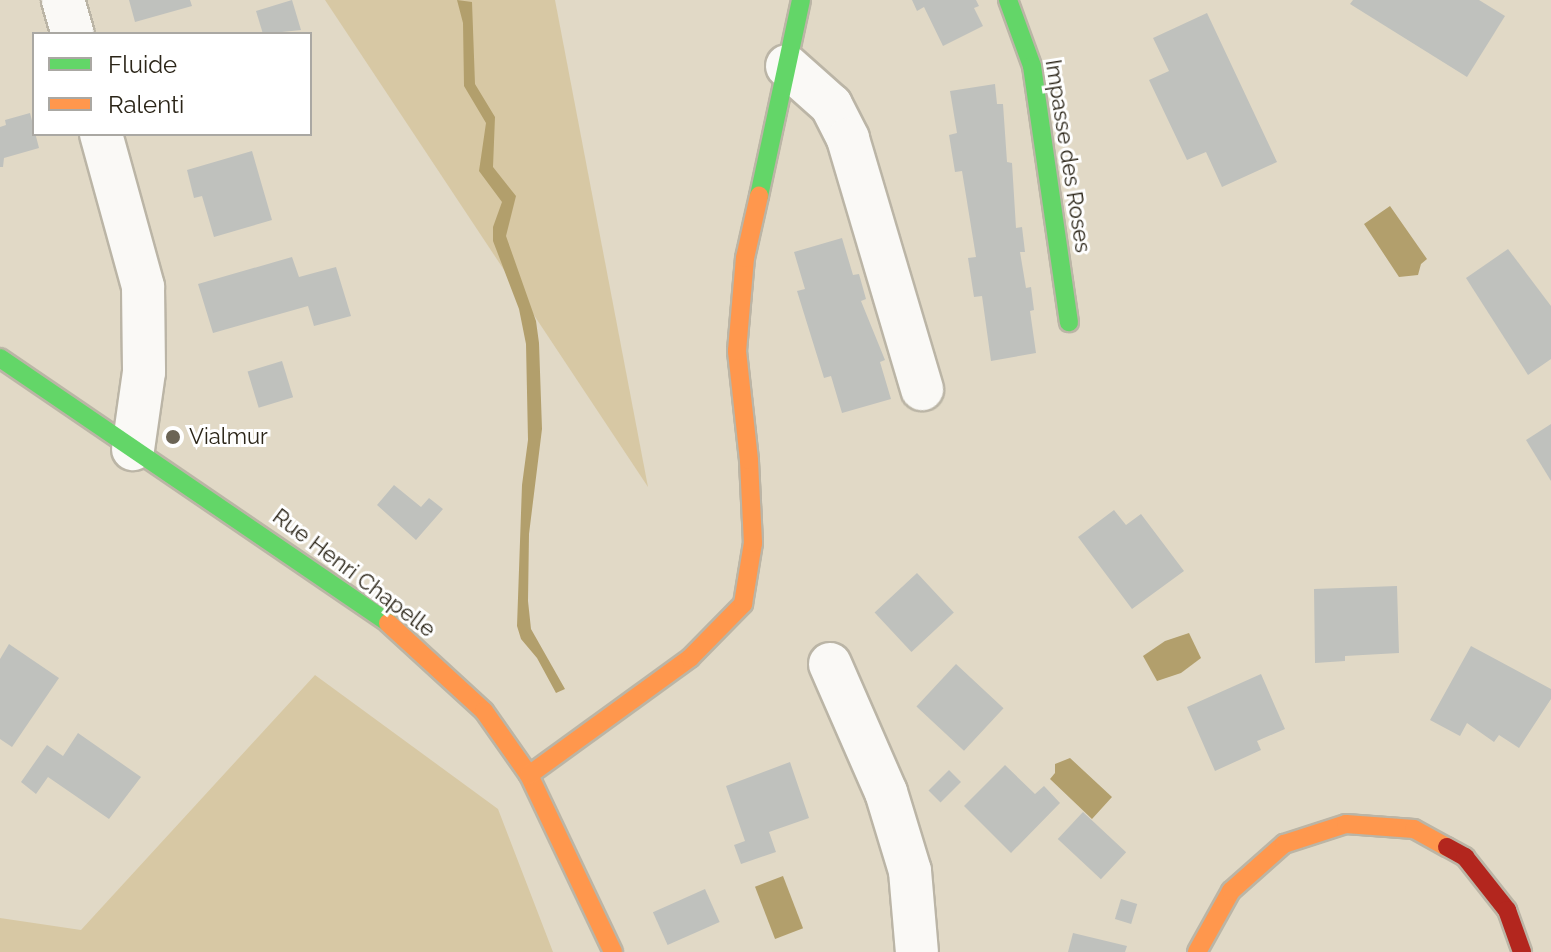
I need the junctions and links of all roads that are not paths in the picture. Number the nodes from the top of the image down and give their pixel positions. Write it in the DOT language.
graph roads {
  1 [pos="63,0"];
  2 [pos="801,0"];
  3 [pos="1008,0"];
  4 [pos="72,32"];
  5 [pos="787,66"];
  6 [pos="102,136"];
  7 [pos="1069,322"];
  8 [pos="0,358"];
  9 [pos="922,389"];
  10 [pos="133,449"];
  11 [pos="830,664"];
  12 [pos="529,775"];
  13 [pos="613,952"];
  14 [pos="917,952"];
  15 [pos="1197,952"];
  16 [pos="1522,952"];
  1 -- 4 [label="street"];
  2 -- 5 [label="street"];
  3 -- 7 [label="street, Impasse des Roses"];
  5 -- 9 [label="street"];
  5 -- 12 [label="street"];
  6 -- 10 [label="street"];
  8 -- 10 [label="street, Rue Henri Chapelle"];
  10 -- 12 [label="street, Rue Henri Chapelle"];
  11 -- 14 [label="street"];
  12 -- 13 [label="street, Rue Henri Chapelle"];
  15 -- 16 [label="street"];
}
